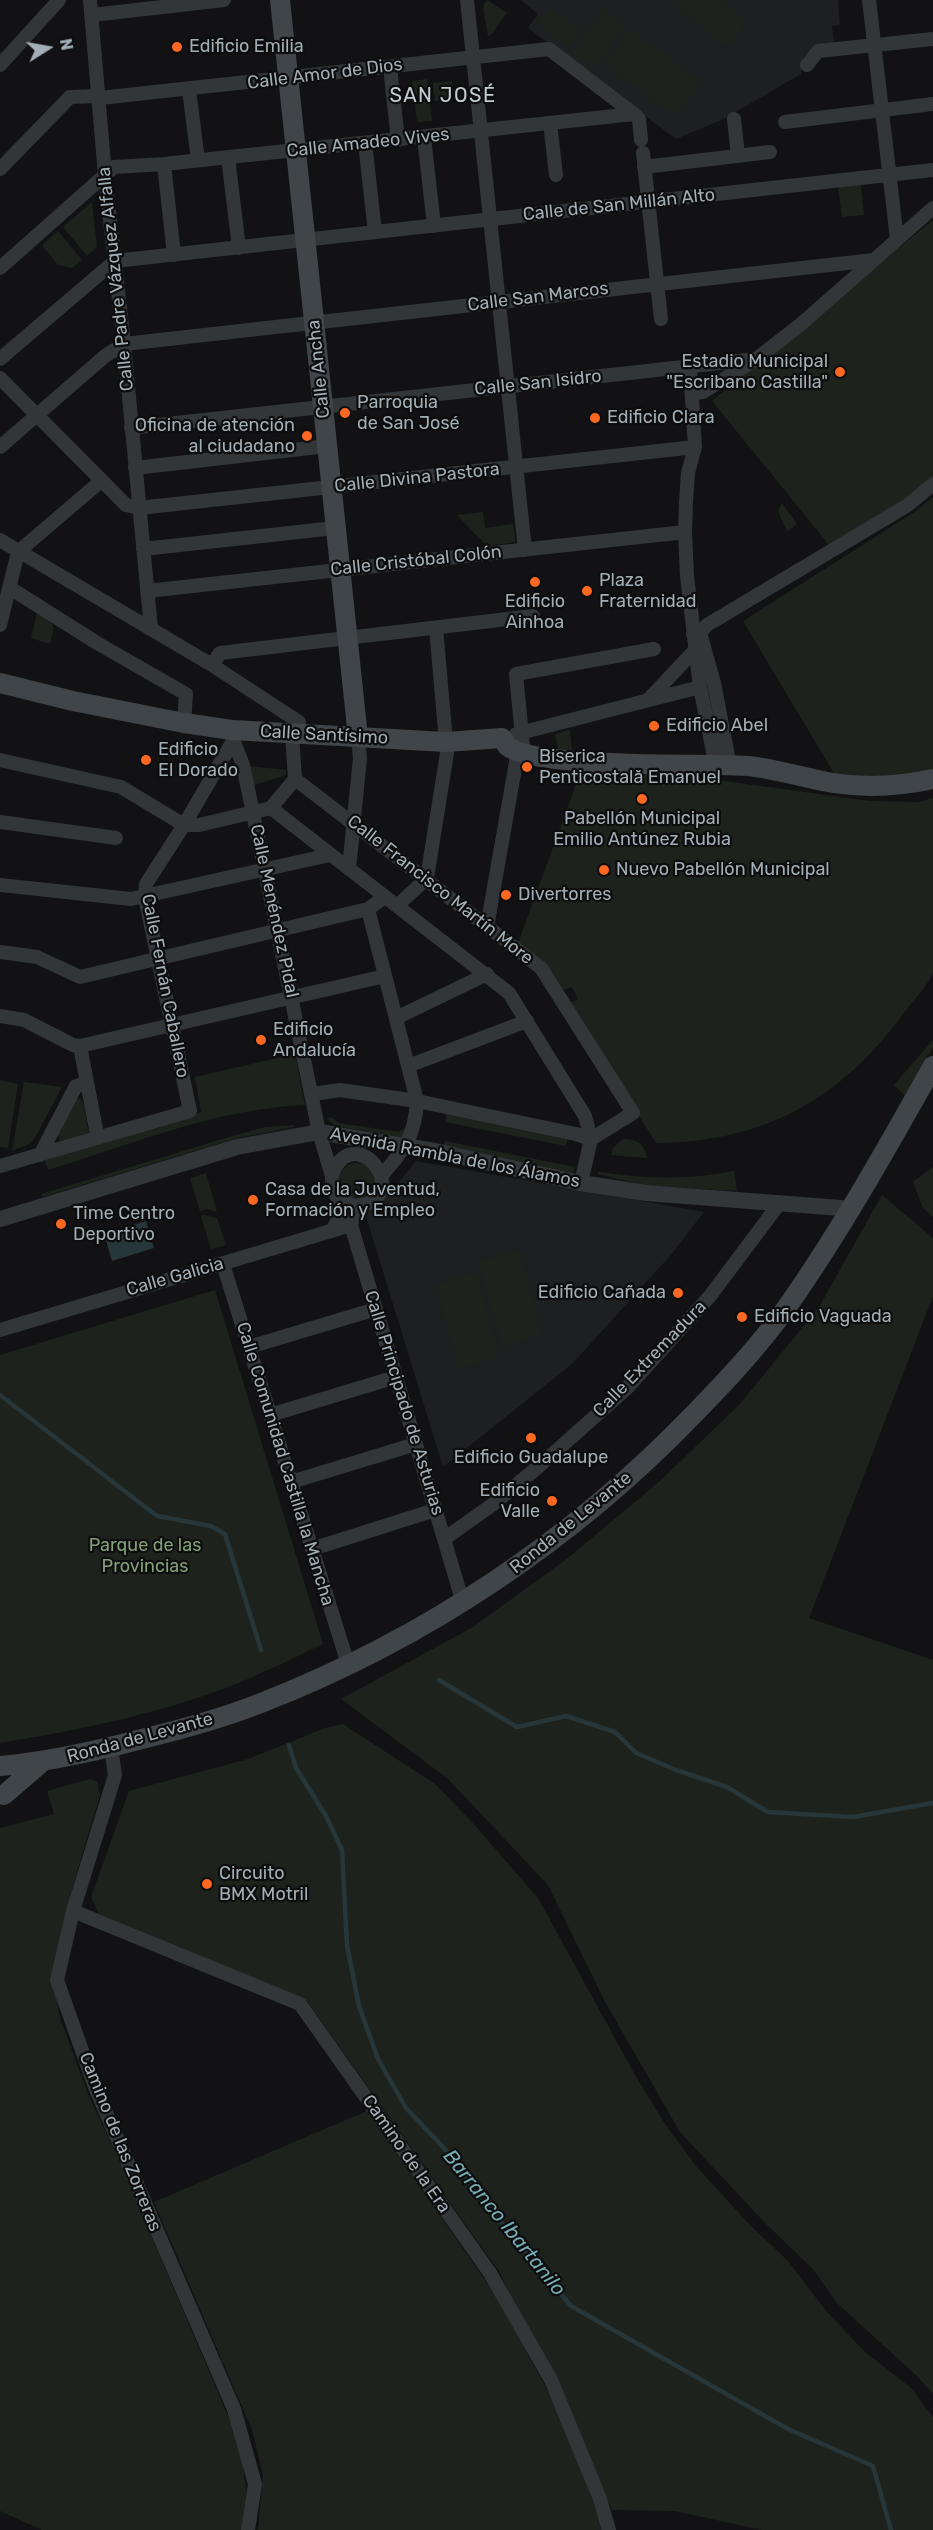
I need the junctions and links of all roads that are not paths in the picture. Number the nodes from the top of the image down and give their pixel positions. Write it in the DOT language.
graph roads {
  1 [pos="58,0"];
  2 [pos="90,0"];
  3 [pos="224,0"];
  4 [pos="280,0"];
  5 [pos="467,0"];
  6 [pos="870,0"];
  7 [pos="92,15"];
  8 [pos="933,39"];
  9 [pos="875,46"];
  10 [pos="473,58"];
  11 [pos="807,64"];
  12 [pos="0,65"];
  13 [pos="390,67"];
  14 [pos="288,78"];
  15 [pos="189,90"];
  16 [pos="100,98"];
  17 [pos="933,104"];
  18 [pos="882,110"];
  19 [pos="634,114"];
  20 [pos="734,119"];
  21 [pos="786,122"];
  22 [pos="550,123"];
  23 [pos="481,131"];
  24 [pos="424,137"];
  25 [pos="398,140"];
  26 [pos="365,143"];
  27 [pos="296,150"];
  28 [pos="770,152"];
  29 [pos="643,153"];
  30 [pos="738,156"];
  31 [pos="228,157"];
  32 [pos="198,160"];
  33 [pos="164,164"];
  34 [pos="0,170"];
  35 [pos="933,170"];
  36 [pos="889,174"];
  37 [pos="105,175"];
  38 [pos="556,175"];
  39 [pos="648,201"];
  40 [pos="933,208"];
  41 [pos="490,219"];
  42 [pos="434,226"];
  43 [pos="375,232"];
  44 [pos="897,239"];
  45 [pos="306,240"];
  46 [pos="238,248"];
  47 [pos="174,255"];
  48 [pos="874,260"];
  49 [pos="115,261"];
  50 [pos="0,268"];
  51 [pos="657,283"];
  52 [pos="499,302"];
  53 [pos="662,319"];
  54 [pos="314,323"];
  55 [pos="124,344"];
  56 [pos="0,359"];
  57 [pos="756,359"];
  58 [pos="690,366"];
  59 [pos="0,378"];
  60 [pos="507,386"];
  61 [pos="692,393"];
  62 [pos="323,406"];
  63 [pos="37,414"];
  64 [pos="131,428"];
  65 [pos="327,446"];
  66 [pos="0,447"];
  67 [pos="695,447"];
  68 [pos="516,467"];
  69 [pos="135,468"];
  70 [pos="102,481"];
  71 [pos="933,484"];
  72 [pos="332,487"];
  73 [pos="139,508"];
  74 [pos="335,528"];
  75 [pos="685,532"];
  76 [pos="0,540"];
  77 [pos="143,549"];
  78 [pos="525,550"];
  79 [pos="18,552"];
  80 [pos="340,570"];
  81 [pos="10,588"];
  82 [pos="147,591"];
  83 [pos="533,616"];
  84 [pos="0,625"];
  85 [pos="151,628"];
  86 [pos="436,628"];
  87 [pos="696,634"];
  88 [pos="347,639"];
  89 [pos="654,649"];
  90 [pos="695,650"];
  91 [pos="212,665"];
  92 [pos="0,683"];
  93 [pos="700,687"];
  94 [pos="648,700"];
  95 [pos="184,723"];
  96 [pos="296,734"];
  97 [pos="232,736"];
  98 [pos="358,737"];
  99 [pos="446,742"];
  100 [pos="523,745"];
  101 [pos="0,760"];
  102 [pos="723,766"];
  103 [pos="295,779"];
  104 [pos="933,779"];
  105 [pos="271,808"];
  106 [pos="253,812"];
  107 [pos="0,822"];
  108 [pos="354,824"];
  109 [pos="184,825"];
  110 [pos="116,838"];
  111 [pos="330,855"];
  112 [pos="265,870"];
  113 [pos="349,870"];
  114 [pos="427,878"];
  115 [pos="0,885"];
  116 [pos="145,897"];
  117 [pos="385,897"];
  118 [pos="397,906"];
  119 [pos="368,909"];
  120 [pos="487,927"];
  121 [pos="278,931"];
  122 [pos="0,952"];
  123 [pos="158,958"];
  124 [pos="487,974"];
  125 [pos="385,976"];
  126 [pos="292,997"];
  127 [pos="0,1016"];
  128 [pos="396,1018"];
  129 [pos="527,1021"];
  130 [pos="172,1025"];
  131 [pos="80,1046"];
  132 [pos="408,1066"];
  133 [pos="933,1066"];
  134 [pos="87,1083"];
  135 [pos="313,1094"];
  136 [pos="417,1101"];
  137 [pos="96,1129"];
  138 [pos="320,1132"];
  139 [pos="591,1139"];
  140 [pos="407,1146"];
  141 [pos="40,1155"];
  142 [pos="0,1166"];
  143 [pos="382,1175"];
  144 [pos="332,1176"];
  145 [pos="581,1183"];
  146 [pos="339,1197"];
  147 [pos="779,1204"];
  148 [pos="360,1205"];
  149 [pos="848,1212"];
  150 [pos="0,1219"];
  151 [pos="351,1225"];
  152 [pos="333,1229"];
  153 [pos="223,1264"];
  154 [pos="376,1309"];
  155 [pos="0,1330"];
  156 [pos="249,1347"];
  157 [pos="396,1377"];
  158 [pos="270,1415"];
  159 [pos="416,1444"];
  160 [pos="291,1482"];
  161 [pos="435,1510"];
  162 [pos="444,1539"];
  163 [pos="312,1549"];
  164 [pos="463,1603"];
  165 [pos="348,1664"];
  166 [pos="111,1747"];
  167 [pos="41,1763"];
  168 [pos="0,1767"];
  169 [pos="0,1774"];
  170 [pos="2,1799"];
  171 [pos="73,1911"];
  172 [pos="248,2530"];
  173 [pos="609,2530"];
  1 -- 12 [label="street"];
  2 -- 7 [label="street, Calle Padre Vázquez Alfalla"];
  3 -- 7 [label="street"];
  4 -- 14 [label="main road, Calle Ancha"];
  5 -- 10 [label="street"];
  6 -- 9 [label="street"];
  7 -- 16 [label="street, Calle Padre Vázquez Alfalla"];
  8 -- 9 [label="street"];
  9 -- 11 [label="street"];
  9 -- 18 [label="street"];
  10 -- 13 [label="street, Calle Amor de Dios"];
  10 -- 19 [label="street, Calle Amor de Dios"];
  10 -- 23 [label="street"];
  13 -- 14 [label="street, Calle Amor de Dios"];
  13 -- 25 [label="street"];
  14 -- 15 [label="street, Calle Amor de Dios"];
  14 -- 27 [label="main road, Calle Ancha"];
  15 -- 16 [label="street, Calle Amor de Dios"];
  15 -- 32 [label="street"];
  16 -- 34 [label="street, Calle Amor de Dios"];
  16 -- 37 [label="street, Calle Padre Vázquez Alfalla"];
  17 -- 18 [label="street"];
  18 -- 21 [label="street"];
  18 -- 36 [label="street"];
  19 -- 22 [label="street, Calle Amadeo Vives"];
  19 -- 29 [label="street"];
  20 -- 30 [label="street"];
  22 -- 23 [label="street, Calle Amadeo Vives"];
  22 -- 38 [label="street"];
  23 -- 24 [label="street, Calle Amadeo Vives"];
  23 -- 41 [label="street"];
  24 -- 25 [label="street, Calle Amadeo Vives"];
  24 -- 42 [label="street"];
  25 -- 26 [label="street, Calle Amadeo Vives"];
  26 -- 27 [label="street, Calle Amadeo Vives"];
  26 -- 43 [label="street"];
  27 -- 31 [label="street, Calle Amadeo Vives"];
  27 -- 45 [label="main road, Calle Ancha"];
  28 -- 30 [label="street"];
  29 -- 30 [label="street"];
  29 -- 39 [label="street"];
  31 -- 32 [label="street, Calle Amadeo Vives"];
  31 -- 46 [label="street"];
  32 -- 33 [label="street, Calle Amadeo Vives"];
  33 -- 37 [label="street, Calle Amadeo Vives"];
  33 -- 47 [label="street"];
  35 -- 36 [label="street, Calle de San Millán Alto"];
  36 -- 39 [label="street, Calle de San Millán Alto"];
  36 -- 44 [label="street"];
  37 -- 49 [label="street, Calle Padre Vázquez Alfalla"];
  37 -- 50 [label="street"];
  39 -- 41 [label="street, Calle de San Millán Alto"];
  39 -- 51 [label="street"];
  40 -- 44 [label="street"];
  41 -- 42 [label="street, Calle de San Millán Alto"];
  41 -- 52 [label="street"];
  42 -- 43 [label="street, Calle de San Millán Alto"];
  43 -- 45 [label="street, Calle de San Millán Alto"];
  44 -- 48 [label="street"];
  45 -- 46 [label="street, Calle de San Millán Alto"];
  45 -- 54 [label="main road, Calle Ancha"];
  46 -- 47 [label="street, Calle de San Millán Alto"];
  47 -- 49 [label="street, Calle de San Millán Alto"];
  48 -- 51 [label="street, Calle San Marcos"];
  48 -- 57 [label="street"];
  49 -- 55 [label="street, Calle Padre Vázquez Alfalla"];
  49 -- 56 [label="street"];
  51 -- 52 [label="street, Calle San Marcos"];
  51 -- 53 [label="street"];
  52 -- 54 [label="street, Calle San Marcos"];
  52 -- 60 [label="street"];
  54 -- 55 [label="street, Calle San Marcos"];
  54 -- 62 [label="main road, Calle Ancha"];
  55 -- 63 [label="street"];
  55 -- 64 [label="street, Calle Padre Vázquez Alfalla"];
  57 -- 58 [label="street, Calle San Isidro"];
  57 -- 61 [label="street"];
  58 -- 60 [label="street, Calle San Isidro"];
  58 -- 61 [label="street"];
  59 -- 63 [label="street"];
  60 -- 62 [label="street, Calle San Isidro"];
  60 -- 68 [label="street"];
  61 -- 67 [label="street"];
  62 -- 64 [label="street, Calle San Isidro"];
  62 -- 65 [label="main road, Calle Ancha"];
  63 -- 66 [label="street"];
  63 -- 70 [label="street"];
  64 -- 69 [label="street, Calle Padre Vázquez Alfalla"];
  65 -- 69 [label="street"];
  65 -- 72 [label="main road, Calle Ancha"];
  67 -- 68 [label="street, Calle Divina Pastora"];
  67 -- 75 [label="street"];
  68 -- 72 [label="street, Calle Divina Pastora"];
  68 -- 78 [label="street"];
  69 -- 73 [label="street, Calle Padre Vázquez Alfalla"];
  70 -- 73 [label="street"];
  70 -- 79 [label="street"];
  71 -- 87 [label="street"];
  72 -- 73 [label="street, Calle Divina Pastora"];
  72 -- 74 [label="main road, Calle Ancha"];
  73 -- 77 [label="street, Calle Padre Vázquez Alfalla"];
  74 -- 77 [label="street"];
  74 -- 80 [label="main road, Calle Ancha"];
  75 -- 78 [label="street, Calle Cristóbal Colón"];
  75 -- 87 [label="street"];
  76 -- 79 [label="street"];
  77 -- 82 [label="street, Calle Padre Vázquez Alfalla"];
  78 -- 80 [label="street, Calle Cristóbal Colón"];
  79 -- 81 [label="street"];
  79 -- 85 [label="street"];
  80 -- 82 [label="street, Calle Cristóbal Colón"];
  80 -- 88 [label="main road, Calle Ancha"];
  81 -- 84 [label="street"];
  81 -- 95 [label="street"];
  82 -- 85 [label="street, Calle Padre Vázquez Alfalla"];
  83 -- 86 [label="street"];
  85 -- 91 [label="street"];
  86 -- 88 [label="street"];
  86 -- 99 [label="street"];
  87 -- 90 [label="street"];
  87 -- 102 [label="street"];
  88 -- 91 [label="street"];
  88 -- 98 [label="main road, Calle Ancha"];
  89 -- 100 [label="street"];
  90 -- 93 [label="street"];
  90 -- 94 [label="street"];
  91 -- 96 [label="street"];
  92 -- 95 [label="main road, Calle Santísimo"];
  93 -- 94 [label="street"];
  93 -- 102 [label="street"];
  94 -- 100 [label="street"];
  95 -- 97 [label="main road, Calle Santísimo"];
  96 -- 97 [label="main road, Calle Santísimo"];
  96 -- 98 [label="main road, Calle Santísimo"];
  96 -- 103 [label="street"];
  97 -- 106 [label="street, Calle Menéndez Pidal"];
  97 -- 109 [label="street, Calle Fernán Caballero"];
  98 -- 99 [label="main road, Calle Santísimo"];
  98 -- 108 [label="street"];
  99 -- 100 [label="main road, Calle Santísimo"];
  99 -- 114 [label="street"];
  100 -- 102 [label="main road"];
  100 -- 120 [label="street"];
  101 -- 109 [label="street"];
  102 -- 104 [label="main road"];
  103 -- 105 [label="street"];
  103 -- 108 [label="street, Calle Francisco Martín More"];
  105 -- 106 [label="street"];
  105 -- 111 [label="street"];
  106 -- 109 [label="street"];
  106 -- 112 [label="street, Calle Menéndez Pidal"];
  107 -- 110 [label="street"];
  108 -- 113 [label="street"];
  108 -- 114 [label="street, Calle Francisco Martín More"];
  109 -- 116 [label="street, Calle Fernán Caballero"];
  111 -- 112 [label="street"];
  111 -- 113 [label="street"];
  112 -- 116 [label="street"];
  112 -- 121 [label="street, Calle Menéndez Pidal"];
  113 -- 117 [label="street"];
  114 -- 118 [label="street"];
  114 -- 120 [label="street, Calle Francisco Martín More"];
  115 -- 116 [label="street"];
  116 -- 123 [label="street, Calle Fernán Caballero"];
  117 -- 118 [label="street"];
  117 -- 119 [label="street"];
  118 -- 124 [label="street"];
  119 -- 121 [label="street"];
  119 -- 125 [label="street"];
  120 -- 139 [label="street, Calle Francisco Martín More"];
  121 -- 123 [label="street"];
  121 -- 126 [label="street, Calle Menéndez Pidal"];
  122 -- 123 [label="street"];
  123 -- 130 [label="street, Calle Fernán Caballero"];
  124 -- 128 [label="street"];
  124 -- 129 [label="street"];
  125 -- 126 [label="street"];
  125 -- 128 [label="street"];
  126 -- 130 [label="street"];
  126 -- 135 [label="street, Calle Menéndez Pidal"];
  127 -- 131 [label="street"];
  128 -- 132 [label="street"];
  129 -- 132 [label="street"];
  129 -- 139 [label="street"];
  130 -- 131 [label="street"];
  130 -- 141 [label="street, Calle Fernán Caballero"];
  131 -- 134 [label="street"];
  132 -- 136 [label="street"];
  133 -- 149 [label="main road, Ronda de Levante"];
  134 -- 137 [label="street"];
  134 -- 141 [label="street"];
  135 -- 136 [label="street"];
  135 -- 138 [label="street"];
  136 -- 139 [label="street"];
  136 -- 140 [label="street"];
  138 -- 140 [label="street, Avenida Rambla de los Álamos"];
  138 -- 144 [label="street"];
  138 -- 150 [label="street, Avenida Rambla de los Álamos"];
  139 -- 145 [label="street"];
  140 -- 143 [label="street"];
  140 -- 145 [label="street, Avenida Rambla de los Álamos"];
  141 -- 142 [label="street"];
  143 -- 144 [label="street"];
  143 -- 148 [label="street"];
  144 -- 146 [label="street"];
  145 -- 147 [label="street, Avenida Rambla de los Álamos"];
  146 -- 148 [label="street"];
  146 -- 152 [label="street"];
  147 -- 149 [label="street, Avenida Rambla de los Álamos"];
  147 -- 162 [label="street, Calle Extremadura"];
  148 -- 151 [label="street"];
  149 -- 164 [label="main road, Ronda de Levante"];
  151 -- 152 [label="street, Calle Galicia"];
  151 -- 154 [label="street, Calle Principado de Asturias"];
  152 -- 153 [label="street, Calle Galicia"];
  153 -- 155 [label="street, Calle Galicia"];
  153 -- 156 [label="street, Calle Comunidad Castilla la Mancha"];
  154 -- 156 [label="street"];
  154 -- 157 [label="street, Calle Principado de Asturias"];
  156 -- 158 [label="street, Calle Comunidad Castilla la Mancha"];
  157 -- 158 [label="street"];
  157 -- 159 [label="street, Calle Principado de Asturias"];
  158 -- 160 [label="street, Calle Comunidad Castilla la Mancha"];
  159 -- 160 [label="street"];
  159 -- 161 [label="street, Calle Principado de Asturias"];
  160 -- 163 [label="street, Calle Comunidad Castilla la Mancha"];
  161 -- 162 [label="street, Calle Principado de Asturias"];
  161 -- 163 [label="street"];
  162 -- 164 [label="street, Calle Principado de Asturias"];
  163 -- 165 [label="street, Calle Comunidad Castilla la Mancha"];
  164 -- 165 [label="main road, Ronda de Levante"];
  165 -- 166 [label="main road, Ronda de Levante"];
  166 -- 167 [label="main road, Ronda de Levante"];
  166 -- 171 [label="street, Camino de las Zorreras"];
  167 -- 168 [label="main road, Ronda de Levante"];
  167 -- 170 [label="main road, Ronda de Levante"];
  169 -- 170 [label="main road"];
  171 -- 172 [label="street, Camino de las Zorreras"];
  171 -- 173 [label="street, Camino de la Era"];
}
